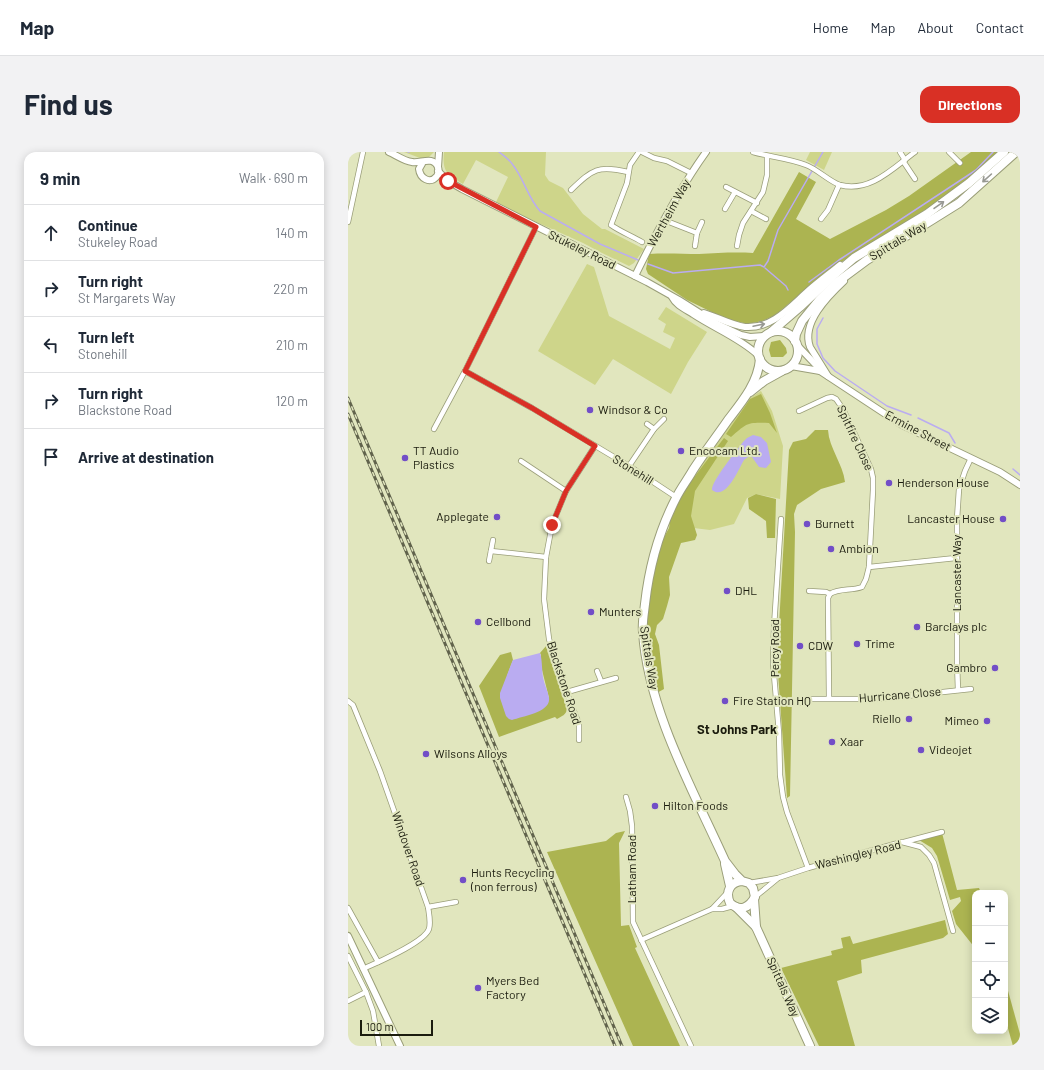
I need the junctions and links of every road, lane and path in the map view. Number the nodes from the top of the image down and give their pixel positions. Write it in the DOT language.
graph roads {
  1 [pos="363,152"];
  2 [pos="389,152"];
  3 [pos="438,152"];
  4 [pos="639,152"];
  5 [pos="642,152"];
  6 [pos="706,152"];
  7 [pos="752,152"];
  8 [pos="900,152"];
  9 [pos="915,152"];
  10 [pos="949,152"];
  11 [pos="1004,152"];
  12 [pos="1016,152"];
  13 [pos="768,157"];
  14 [pos="430,160"];
  15 [pos="904,160"];
  16 [pos="958,160"];
  17 [pos="412,162"];
  18 [pos="423,162"];
  19 [pos="438,169"];
  20 [pos="419,172"];
  21 [pos="628,172"];
  22 [pos="691,173"];
  23 [pos="434,178"];
  24 [pos="915,179"];
  25 [pos="448,181"];
  26 [pos="839,185"];
  27 [pos="726,187"];
  28 [pos="571,190"];
  29 [pos="735,192"];
  30 [pos="756,203"];
  31 [pos="725,209"];
  32 [pos="751,211"];
  33 [pos="766,218"];
  34 [pos="821,219"];
  35 [pos="664,220"];
  36 [pos="348,222"];
  37 [pos="702,222"];
  38 [pos="536,227"];
  39 [pos="697,233"];
  40 [pos="642,242"];
  41 [pos="695,246"];
  42 [pos="737,246"];
  43 [pos="854,258"];
  44 [pos="867,260"];
  45 [pos="634,276"];
  46 [pos="672,297"];
  47 [pos="691,308"];
  48 [pos="768,334"];
  49 [pos="796,343"];
  50 [pos="759,357"];
  51 [pos="791,366"];
  52 [pos="783,370"];
  53 [pos="465,371"];
  54 [pos="820,371"];
  55 [pos="828,376"];
  56 [pos="746,395"];
  57 [pos="799,411"];
  58 [pos="664,419"];
  59 [pos="647,424"];
  60 [pos="434,429"];
  61 [pos="654,429"];
  62 [pos="595,446"];
  63 [pos="971,458"];
  64 [pos="521,461"];
  65 [pos="629,466"];
  66 [pos="1020,485"];
  67 [pos="566,491"];
  68 [pos="676,497"];
  69 [pos="781,519"];
  70 [pos="493,540"];
  71 [pos="491,551"];
  72 [pos="546,557"];
  73 [pos="956,558"];
  74 [pos="489,561"];
  75 [pos="869,567"];
  76 [pos="809,591"];
  77 [pos="830,594"];
  78 [pos="598,671"];
  79 [pos="616,678"];
  80 [pos="600,681"];
  81 [pos="971,689"];
  82 [pos="958,690"];
  83 [pos="567,692"];
  84 [pos="829,698"];
  85 [pos="348,701"];
  86 [pos="799,702"];
  87 [pos="579,740"];
  88 [pos="626,797"];
  89 [pos="942,832"];
  90 [pos="902,842"];
  91 [pos="725,861"];
  92 [pos="808,868"];
  93 [pos="778,878"];
  94 [pos="745,882"];
  95 [pos="728,890"];
  96 [pos="755,898"];
  97 [pos="456,902"];
  98 [pos="428,907"];
  99 [pos="734,907"];
  100 [pos="348,908"];
  101 [pos="712,909"];
  102 [pos="756,927"];
  103 [pos="953,930"];
  104 [pos="348,936"];
  105 [pos="641,940"];
  106 [pos="348,956"];
  107 [pos="378,962"];
  108 [pos="364,969"];
  109 [pos="366,992"];
  110 [pos="348,1001"];
  111 [pos="379,1046"];
  112 [pos="400,1046"];
  113 [pos="691,1046"];
  114 [pos="810,1046"];
  1 -- 36 [label="street"];
  2 -- 17 [label="main road"];
  3 -- 14 [label="main road"];
  3 -- 19 [label="main road"];
  4 -- 21 [label="street"];
  5 -- 22 [label="street"];
  6 -- 22 [label="main road, Wertheim Way"];
  7 -- 13 [label="street"];
  8 -- 15 [label="street"];
  9 -- 15 [label="street"];
  10 -- 16 [label="street"];
  43 -- 11 [label="highway, Spittals Way, one-way"];
  12 -- 44 [label="highway, Spittals Way, one-way"];
  13 -- 26 [label="street"];
  13 -- 30 [label="street"];
  14 -- 18 [label="main road"];
  14 -- 19 [label="main road"];
  15 -- 24 [label="street"];
  15 -- 26 [label="street"];
  17 -- 18 [label="main road"];
  17 -- 20 [label="main road"];
  18 -- 20 [label="main road"];
  19 -- 23 [label="main road"];
  19 -- 25 [label="main road, Stukeley Road"];
  20 -- 23 [label="main road"];
  21 -- 28 [label="street"];
  21 -- 40 [label="street"];
  22 -- 35 [label="main road, Wertheim Way"];
  23 -- 25 [label="main road, Stukeley Road"];
  25 -- 38 [label="main road, Stukeley Road"];
  26 -- 34 [label="street"];
  27 -- 29 [label="street"];
  29 -- 30 [label="street"];
  29 -- 31 [label="street"];
  30 -- 32 [label="street"];
  32 -- 33 [label="street"];
  32 -- 42 [label="street"];
  35 -- 39 [label="street"];
  35 -- 45 [label="main road, Wertheim Way"];
  37 -- 39 [label="street"];
  38 -- 45 [label="main road, Stukeley Road"];
  38 -- 53 [label="street"];
  39 -- 41 [label="street"];
  47 -- 43 [label="main road, one-way"];
  43 -- 48 [label="highway, Spittals Way"];
  44 -- 49 [label="highway, Spittals Way"];
  44 -- 55 [label="main road"];
  45 -- 46 [label="main road, Stukeley Road"];
  46 -- 47 [label="main road, Stukeley Road"];
  46 -- 50 [label="main road, Stukeley Road"];
  47 -- 48 [label="main road, Stukeley Road"];
  48 -- 49 [label="highway"];
  48 -- 50 [label="highway"];
  49 -- 51 [label="highway"];
  49 -- 54 [label="main road, Ermine Street"];
  50 -- 52 [label="highway"];
  50 -- 56 [label="highway, Spittals Way"];
  51 -- 52 [label="highway"];
  51 -- 54 [label="main road, Ermine Street"];
  52 -- 56 [label="highway, Spittals Way"];
  53 -- 60 [label="street"];
  53 -- 62 [label="street, Stonehill"];
  54 -- 55 [label="main road, Ermine Street"];
  55 -- 63 [label="main road, Ermine Street"];
  56 -- 68 [label="highway, Spittals Way"];
  57 -- 75 [label="street, Spitfire Close"];
  58 -- 61 [label="street"];
  59 -- 61 [label="street"];
  61 -- 65 [label="street"];
  62 -- 65 [label="street, Stonehill"];
  62 -- 67 [label="street, Blackstone Road"];
  63 -- 66 [label="main road, Ermine Street"];
  63 -- 73 [label="street, Lancaster Way"];
  64 -- 67 [label="street"];
  65 -- 68 [label="street, Stonehill"];
  67 -- 72 [label="street, Blackstone Road"];
  68 -- 91 [label="highway, Spittals Way"];
  69 -- 92 [label="street, Percy Road"];
  70 -- 71 [label="street"];
  71 -- 72 [label="street"];
  71 -- 74 [label="street"];
  72 -- 83 [label="street, Blackstone Road"];
  73 -- 75 [label="street"];
  73 -- 82 [label="street, Lancaster Way"];
  75 -- 77 [label="street, Spitfire Close"];
  76 -- 77 [label="street, Spitfire Close"];
  77 -- 84 [label="street"];
  78 -- 80 [label="street"];
  79 -- 80 [label="street"];
  80 -- 83 [label="street"];
  81 -- 82 [label="street, Hurricane Close"];
  82 -- 84 [label="street, Hurricane Close"];
  83 -- 87 [label="street, Blackstone Road"];
  84 -- 86 [label="street, Hurricane Close"];
  85 -- 98 [label="street, Windover Road"];
  88 -- 105 [label="street, Latham Road"];
  89 -- 90 [label="street"];
  90 -- 92 [label="street, Washingley Road"];
  90 -- 103 [label="street, Washingley Road"];
  91 -- 94 [label="highway"];
  91 -- 95 [label="highway"];
  92 -- 93 [label="street, Washingley Road"];
  93 -- 94 [label="street, Washingley Road"];
  93 -- 96 [label="street, Washingley Road"];
  94 -- 95 [label="highway"];
  94 -- 96 [label="highway"];
  95 -- 99 [label="highway"];
  95 -- 101 [label="street"];
  96 -- 99 [label="highway"];
  96 -- 102 [label="highway, Spittals Way"];
  97 -- 98 [label="street"];
  98 -- 107 [label="street, Windover Road"];
  99 -- 101 [label="street"];
  99 -- 102 [label="highway, Spittals Way"];
  100 -- 107 [label="street"];
  101 -- 105 [label="street"];
  102 -- 114 [label="highway, Spittals Way"];
  104 -- 108 [label="main road"];
  105 -- 113 [label="street, Latham Road"];
  106 -- 109 [label="street"];
  107 -- 108 [label="street, Windover Road"];
  108 -- 112 [label="main road"];
  109 -- 110 [label="street"];
  109 -- 111 [label="street"];
}
